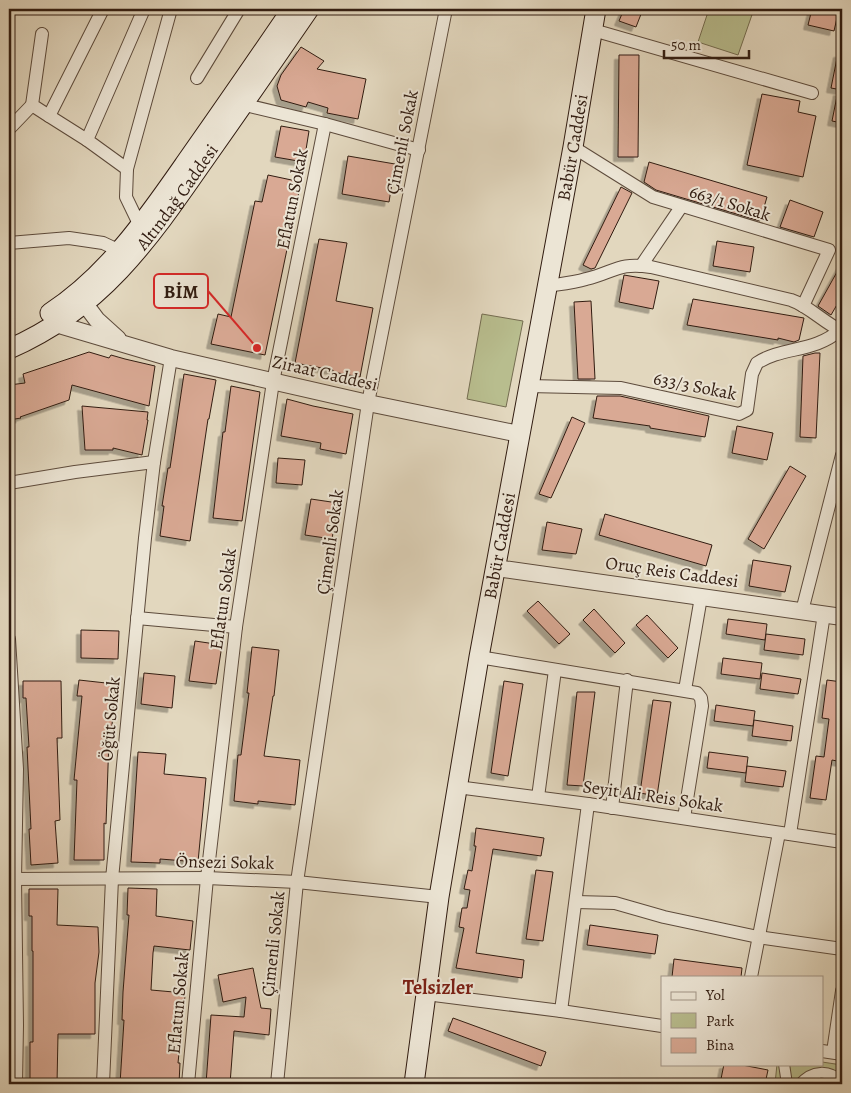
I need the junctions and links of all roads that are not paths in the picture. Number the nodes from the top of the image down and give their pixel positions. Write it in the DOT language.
graph roads {
  1 [pos="103,9"];
  2 [pos="144,9"];
  3 [pos="172,9"];
  4 [pos="238,9"];
  5 [pos="292,9"];
  6 [pos="309,9"];
  7 [pos="446,9"];
  8 [pos="596,9"];
  9 [pos="593,30"];
  10 [pos="42,34"];
  11 [pos="197,78"];
  12 [pos="812,93"];
  13 [pos="236,103"];
  14 [pos="32,104"];
  15 [pos="49,116"];
  16 [pos="325,124"];
  17 [pos="9,129"];
  18 [pos="87,140"];
  19 [pos="573,147"];
  20 [pos="419,150"];
  21 [pos="127,169"];
  22 [pos="682,207"];
  23 [pos="140,226"];
  24 [pos="9,243"];
  25 [pos="120,251"];
  26 [pos="641,266"];
  27 [pos="547,286"];
  28 [pos="82,297"];
  29 [pos="803,306"];
  30 [pos="56,324"];
  31 [pos="841,331"];
  32 [pos="9,335"];
  33 [pos="124,344"];
  34 [pos="9,349"];
  35 [pos="171,358"];
  36 [pos="273,382"];
  37 [pos="528,386"];
  38 [pos="368,403"];
  39 [pos="519,434"];
  40 [pos="154,462"];
  41 [pos="841,463"];
  42 [pos="9,483"];
  43 [pos="496,568"];
  44 [pos="700,597"];
  45 [pos="802,611"];
  46 [pos="824,614"];
  47 [pos="842,617"];
  48 [pos="137,618"];
  49 [pos="236,627"];
  50 [pos="9,639"];
  51 [pos="479,657"];
  52 [pos="555,670"];
  53 [pos="627,680"];
  54 [pos="685,690"];
  55 [pos="458,787"];
  56 [pos="538,797"];
  57 [pos="588,804"];
  58 [pos="612,808"];
  59 [pos="684,818"];
  60 [pos="785,834"];
  61 [pos="842,842"];
  62 [pos="207,878"];
  63 [pos="12,879"];
  64 [pos="112,879"];
  65 [pos="297,882"];
  66 [pos="439,897"];
  67 [pos="576,902"];
  68 [pos="758,937"];
  69 [pos="842,948"];
  70 [pos="751,976"];
  71 [pos="842,990"];
  72 [pos="426,994"];
  73 [pos="561,1011"];
  74 [pos="661,1026"];
  75 [pos="832,1052"];
  76 [pos="784,1066"];
  77 [pos="842,1082"];
  78 [pos="799,1083"];
  79 [pos="16,1084"];
  80 [pos="103,1084"];
  81 [pos="188,1084"];
  82 [pos="278,1084"];
  83 [pos="414,1084"];
  84 [pos="787,1084"];
  1 -- 15 [label="street"];
  2 -- 18 [label="street"];
  3 -- 21 [label="street"];
  4 -- 11 [label="street"];
  5 -- 13 [label="main road, Altındağ Caddesi"];
  6 -- 13 [label="main road, Altındağ Caddesi"];
  7 -- 20 [label="street, Çimenli Sokak"];
  8 -- 9 [label="main road, Babür Caddesi"];
  9 -- 12 [label="street"];
  9 -- 19 [label="main road, Babür Caddesi"];
  10 -- 14 [label="street"];
  13 -- 16 [label="street"];
  13 -- 23 [label="main road, Altındağ Caddesi"];
  13 -- 28 [label="main road, Altındağ Caddesi"];
  14 -- 15 [label="street"];
  14 -- 17 [label="street"];
  15 -- 18 [label="street"];
  16 -- 20 [label="street"];
  16 -- 36 [label="street, Eflatun Sokak"];
  18 -- 21 [label="street"];
  19 -- 22 [label="street, 663/1 Sokak"];
  19 -- 27 [label="main road, Babür Caddesi"];
  20 -- 38 [label="street, Çimenli Sokak"];
  21 -- 23 [label="street"];
  22 -- 26 [label="street"];
  22 -- 29 [label="street, 663/1 Sokak"];
  23 -- 25 [label="main road, Altındağ Caddesi"];
  24 -- 25 [label="street"];
  25 -- 28 [label="main road, Altındağ Caddesi"];
  26 -- 27 [label="street"];
  26 -- 29 [label="street"];
  27 -- 37 [label="main road, Babür Caddesi"];
  28 -- 30 [label="main road, Altındağ Caddesi"];
  28 -- 32 [label="main road, Altındağ Caddesi"];
  28 -- 33 [label="street, Ziraat Caddesi"];
  29 -- 31 [label="street"];
  30 -- 33 [label="street, Ziraat Caddesi"];
  30 -- 34 [label="main road, Altındağ Caddesi"];
  31 -- 37 [label="street, 633/3 Sokak"];
  33 -- 35 [label="street, Ziraat Caddesi"];
  35 -- 36 [label="street, Ziraat Caddesi"];
  35 -- 40 [label="street, Öğüt Sokak"];
  36 -- 38 [label="street, Ziraat Caddesi"];
  36 -- 49 [label="street, Eflatun Sokak"];
  37 -- 39 [label="main road, Babür Caddesi"];
  38 -- 39 [label="street, Ziraat Caddesi"];
  38 -- 65 [label="street, Çimenli Sokak"];
  39 -- 43 [label="main road, Babür Caddesi"];
  40 -- 42 [label="street"];
  40 -- 48 [label="street, Öğüt Sokak"];
  41 -- 45 [label="street"];
  43 -- 44 [label="street, Oruç Reis Caddesi"];
  43 -- 51 [label="main road, Babür Caddesi"];
  44 -- 45 [label="street, Oruç Reis Caddesi"];
  44 -- 54 [label="street"];
  45 -- 46 [label="street, Oruç Reis Caddesi"];
  46 -- 47 [label="street, Oruç Reis Caddesi"];
  46 -- 60 [label="street"];
  48 -- 49 [label="street"];
  48 -- 64 [label="street, Öğüt Sokak"];
  49 -- 62 [label="street, Eflatun Sokak"];
  50 -- 63 [label="street"];
  51 -- 52 [label="street"];
  51 -- 55 [label="main road, Babür Caddesi"];
  52 -- 53 [label="street"];
  52 -- 56 [label="street"];
  53 -- 54 [label="street"];
  53 -- 58 [label="street"];
  54 -- 59 [label="street"];
  55 -- 56 [label="street, Seyit Ali Reis Sokak"];
  55 -- 66 [label="main road, Babür Caddesi"];
  56 -- 57 [label="street, Seyit Ali Reis Sokak"];
  57 -- 58 [label="street, Seyit Ali Reis Sokak"];
  57 -- 67 [label="street"];
  58 -- 59 [label="street, Seyit Ali Reis Sokak"];
  59 -- 60 [label="street, Seyit Ali Reis Sokak"];
  60 -- 61 [label="street, Seyit Ali Reis Sokak"];
  60 -- 68 [label="street"];
  62 -- 64 [label="street, Önsezi Sokak"];
  62 -- 65 [label="street, Önsezi Sokak"];
  62 -- 81 [label="street, Eflatun Sokak"];
  63 -- 64 [label="street, Önsezi Sokak"];
  63 -- 79 [label="street"];
  64 -- 80 [label="street, Öğüt Sokak"];
  65 -- 66 [label="street, Önsezi Sokak"];
  65 -- 82 [label="street, Çimenli Sokak"];
  66 -- 72 [label="main road, Babür Caddesi"];
  67 -- 68 [label="street"];
  67 -- 73 [label="street"];
  68 -- 69 [label="street"];
  68 -- 70 [label="street"];
  71 -- 75 [label="street"];
  72 -- 73 [label="street"];
  72 -- 83 [label="main road, Babür Caddesi"];
  73 -- 74 [label="street"];
  76 -- 84 [label="street"];
  77 -- 78 [label="street"];
}
